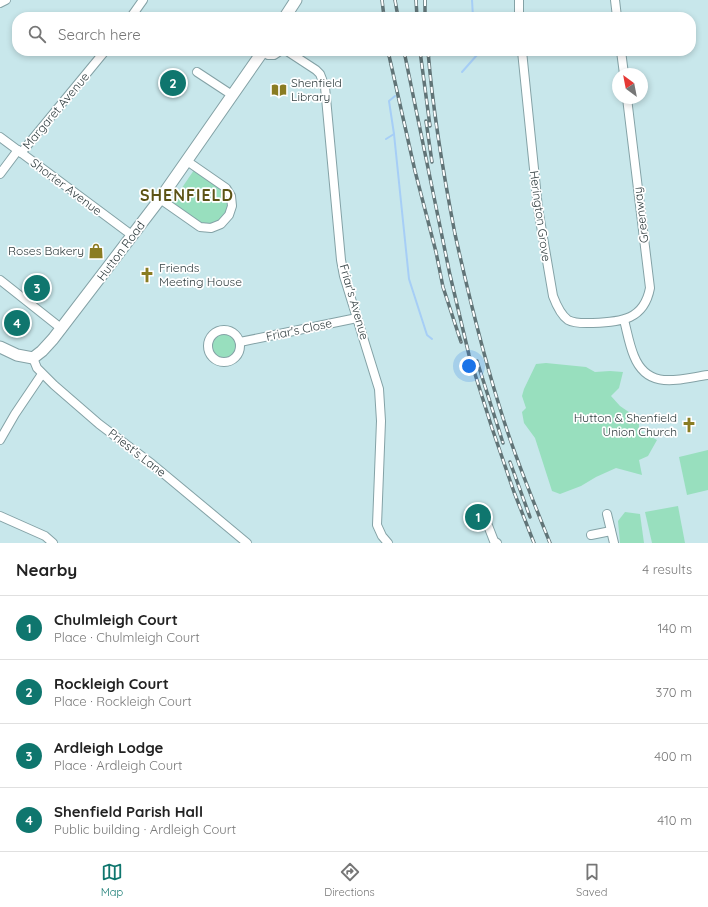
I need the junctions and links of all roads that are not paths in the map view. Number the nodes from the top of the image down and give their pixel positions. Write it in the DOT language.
graph roads {
  1 [pos="6,0"];
  2 [pos="143,0"];
  3 [pos="296,0"];
  4 [pos="519,0"];
  5 [pos="615,0"];
  6 [pos="0,3"];
  7 [pos="135,12"];
  8 [pos="288,12"];
  9 [pos="519,12"];
  10 [pos="616,12"];
  11 [pos="101,56"];
  12 [pos="259,56"];
  13 [pos="295,56"];
  14 [pos="523,56"];
  15 [pos="622,56"];
  16 [pos="623,68"];
  17 [pos="197,72"];
  18 [pos="232,95"];
  19 [pos="628,104"];
  20 [pos="0,137"];
  21 [pos="19,152"];
  22 [pos="187,161"];
  23 [pos="0,174"];
  24 [pos="160,200"];
  25 [pos="133,236"];
  26 [pos="0,280"];
  27 [pos="357,318"];
  28 [pos="624,320"];
  29 [pos="62,329"];
  30 [pos="240,342"];
  31 [pos="0,347"];
  32 [pos="33,358"];
  33 [pos="42,374"];
  34 [pos="708,375"];
  35 [pos="0,440"];
  36 [pos="607,514"];
  37 [pos="0,516"];
  38 [pos="487,523"];
  39 [pos="611,531"];
  40 [pos="591,535"];
  41 [pos="496,542"];
  42 [pos="53,543"];
  43 [pos="247,543"];
  44 [pos="388,543"];
  45 [pos="614,543"];
  1 -- 6 [label="street"];
  2 -- 7 [label="street"];
  3 -- 8 [label="main road"];
  4 -- 9 [label="street"];
  5 -- 10 [label="street"];
  11 -- 21 [label="street, Margaret Avenue"];
  12 -- 18 [label="main road, Hutton Road"];
  13 -- 27 [label="street, Friar's Avenue"];
  14 -- 28 [label="street, Herington Grove"];
  15 -- 16 [label="street"];
  17 -- 18 [label="street"];
  18 -- 22 [label="main road, Hutton Road"];
  19 -- 28 [label="street, Greenway"];
  20 -- 21 [label="street, Shorter Avenue"];
  21 -- 23 [label="street, Margaret Avenue"];
  21 -- 25 [label="street, Shorter Avenue"];
  22 -- 24 [label="main road, Hutton Road"];
  22 -- 24 [label="street"];
  24 -- 25 [label="main road, Hutton Road"];
  25 -- 29 [label="main road, Hutton Road"];
  26 -- 29 [label="street"];
  27 -- 30 [label="street, Friar's Close"];
  27 -- 44 [label="street, Friar's Avenue"];
  28 -- 34 [label="street"];
  29 -- 32 [label="main road, Hutton Road"];
  30 -- 30 [label="street"];
  31 -- 32 [label="main road"];
  32 -- 33 [label="street, Priest's Lane"];
  33 -- 35 [label="street"];
  33 -- 43 [label="street, Priest's Lane"];
  36 -- 39 [label="street"];
  37 -- 42 [label="street"];
  38 -- 41 [label="street"];
  39 -- 40 [label="street"];
  39 -- 45 [label="street"];
}
